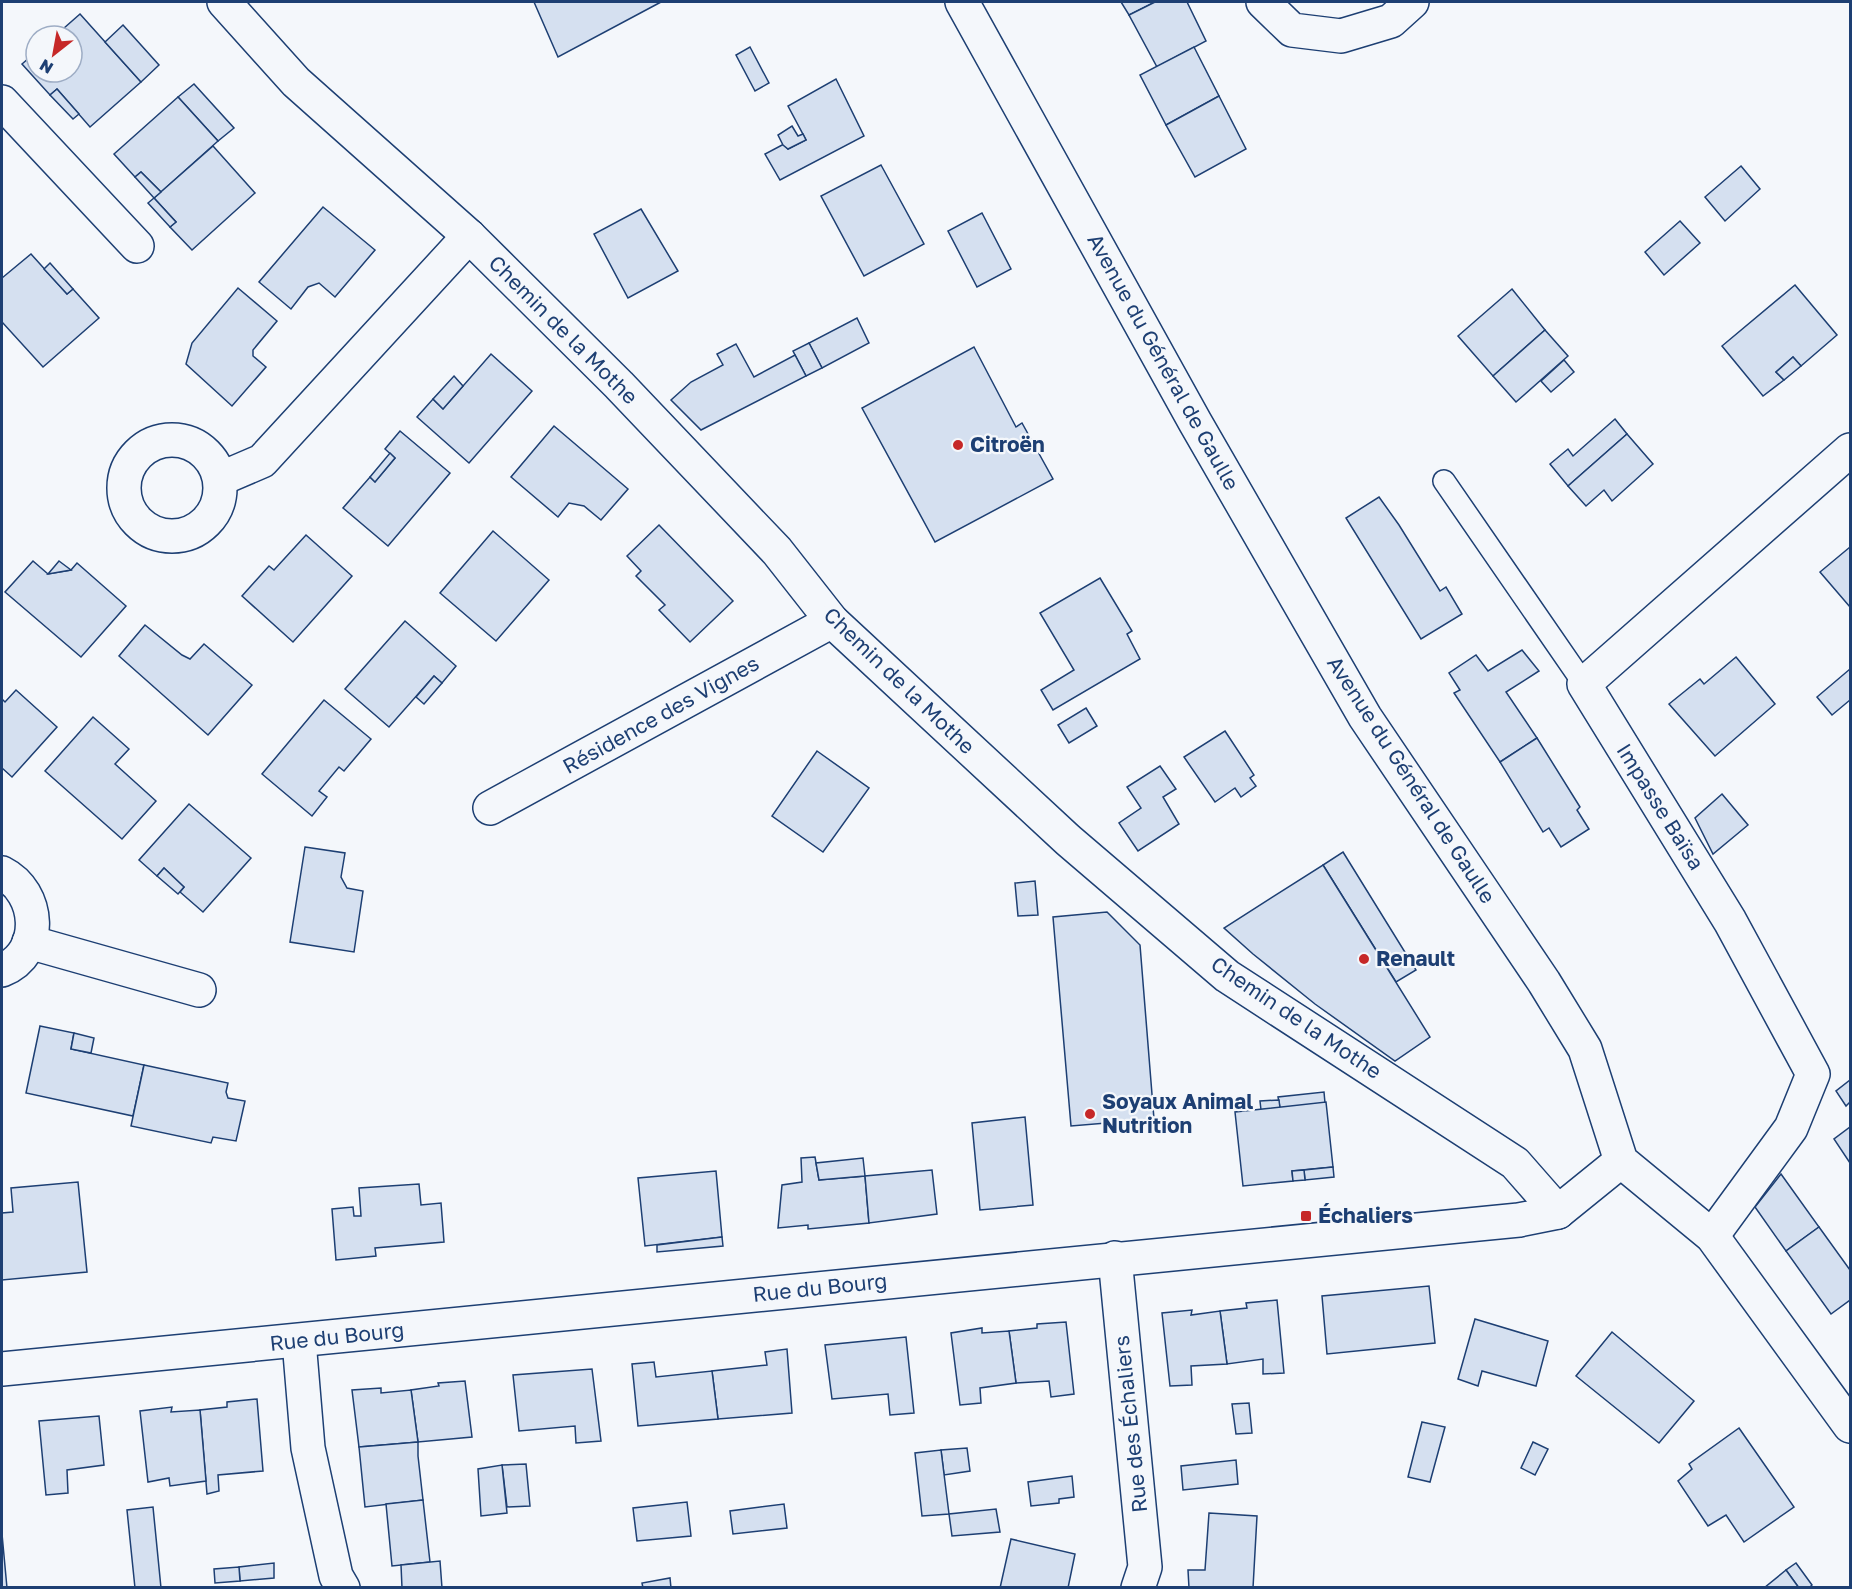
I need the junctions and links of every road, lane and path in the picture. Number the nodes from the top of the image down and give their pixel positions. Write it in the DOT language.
graph roads {
  1 [pos="224,2"];
  2 [pos="962,2"];
  3 [pos="1263,2"];
  4 [pos="1412,2"];
  5 [pos="2,102"];
  6 [pos="469,236"];
  7 [pos="137,246"];
  8 [pos="1851,450"];
  9 [pos="220,479"];
  10 [pos="1444,482"];
  11 [pos="832,621"];
  12 [pos="1584,684"];
  13 [pos="490,808"];
  14 [pos="2,873"];
  15 [pos="29,942"];
  16 [pos="2,970"];
  17 [pos="199,990"];
  18 [pos="1621,1161"];
  19 [pos="1558,1212"];
  20 [pos="1712,1236"];
  21 [pos="1115,1258"];
  22 [pos="299,1341"];
  23 [pos="2,1369"];
  24 [pos="1851,1426"];
  25 [pos="343,1587"];
  26 [pos="1138,1587"];
  1 -- 6 [label="street, Chemin de la Mothe"];
  2 -- 18 [label="street, Avenue du Général de Gaulle"];
  3 -- 4 [label="street"];
  5 -- 7 [label="street"];
  6 -- 9 [label="street"];
  6 -- 11 [label="street, Chemin de la Mothe"];
  8 -- 12 [label="street"];
  10 -- 12 [label="lane"];
  11 -- 13 [label="street, Résidence des Vignes"];
  11 -- 19 [label="street, Chemin de la Mothe"];
  12 -- 20 [label="street, Impasse Baïsa"];
  14 -- 15 [label="street"];
  15 -- 16 [label="street"];
  15 -- 17 [label="street"];
  18 -- 19 [label="street, Rue du Bourg"];
  18 -- 20 [label="street"];
  19 -- 21 [label="street, Rue du Bourg"];
  20 -- 24 [label="street"];
  21 -- 22 [label="street, Rue du Bourg"];
  21 -- 26 [label="street, Rue des Échaliers"];
  22 -- 23 [label="street, Rue du Bourg"];
  22 -- 25 [label="street"];
}
